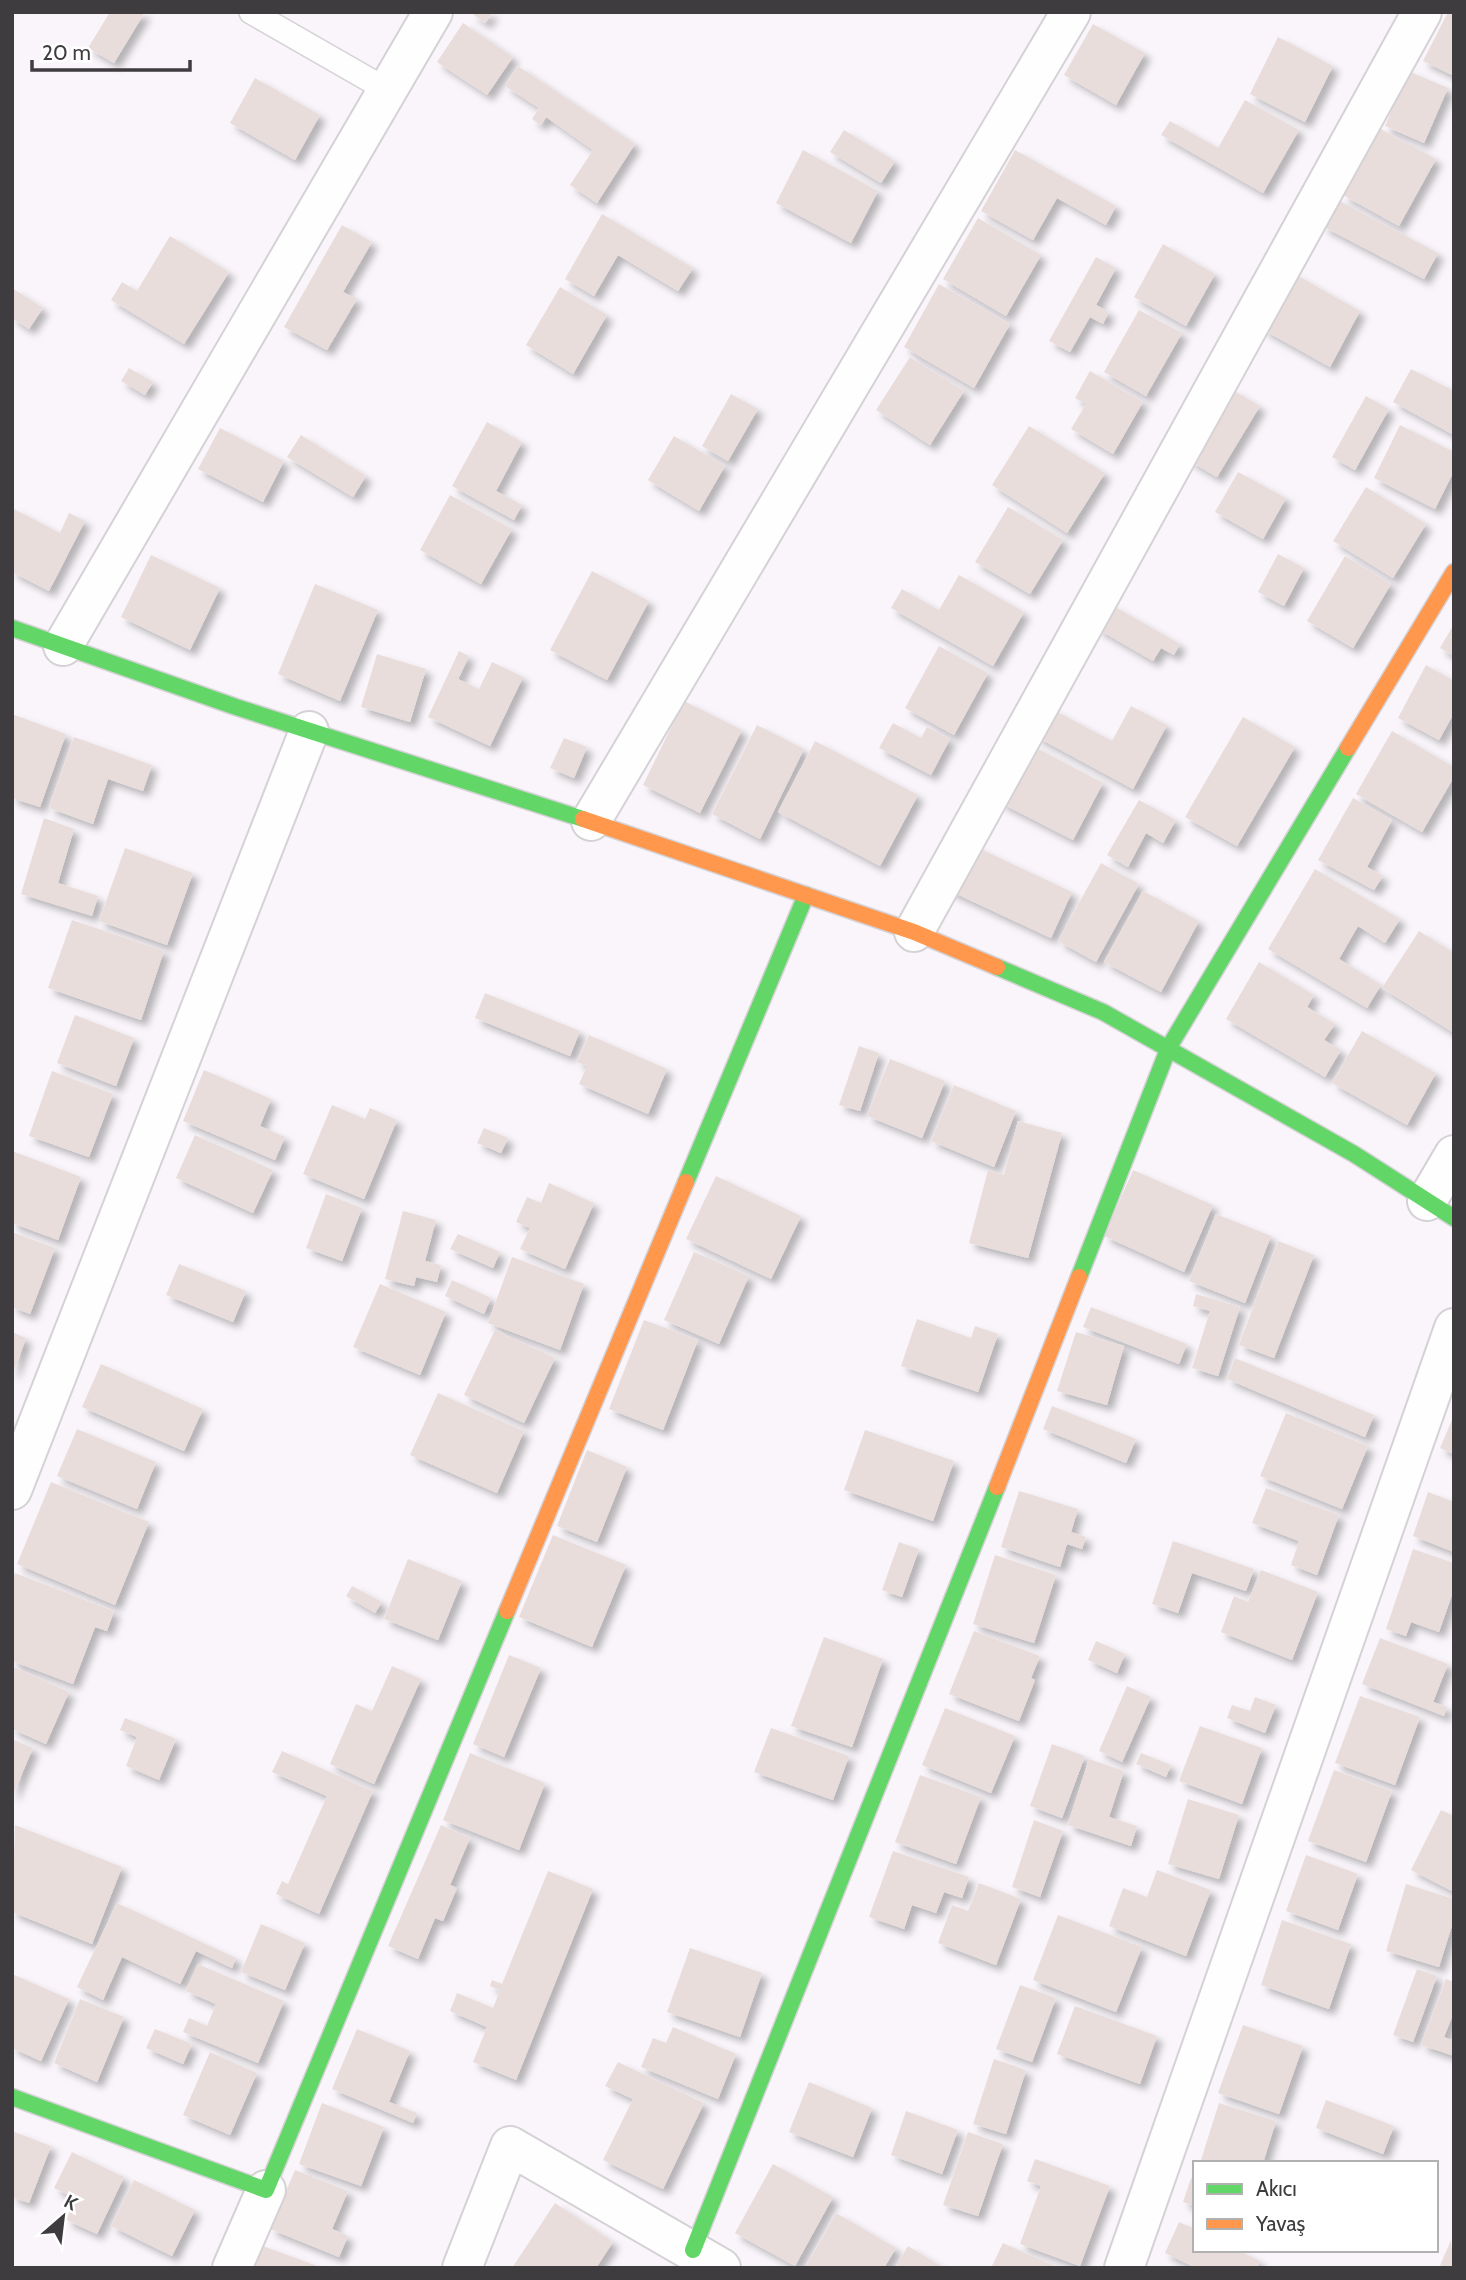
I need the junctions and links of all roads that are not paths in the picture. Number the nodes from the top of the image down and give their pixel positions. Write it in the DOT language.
graph roads {
  1 [pos="251,12"];
  2 [pos="433,12"];
  3 [pos="1071,12"];
  4 [pos="1422,12"];
  5 [pos="387,90"];
  6 [pos="1454,572"];
  7 [pos="12,628"];
  8 [pos="63,646"];
  9 [pos="309,731"];
  10 [pos="591,821"];
  11 [pos="806,895"];
  12 [pos="914,932"];
  13 [pos="1169,1046"];
  14 [pos="1454,1155"];
  15 [pos="1441,1210"];
  16 [pos="1454,1328"];
  17 [pos="12,1490"];
  18 [pos="12,2097"];
  19 [pos="266,2190"];
  20 [pos="707,2259"];
  21 [pos="232,2268"];
  22 [pos="462,2268"];
  23 [pos="1124,2268"];
  1 -- 5 [label="lane"];
  2 -- 5 [label="street"];
  3 -- 10 [label="street"];
  4 -- 12 [label="street"];
  5 -- 8 [label="street"];
  6 -- 13 [label="street"];
  7 -- 8 [label="street"];
  8 -- 9 [label="street"];
  9 -- 10 [label="street"];
  9 -- 17 [label="street"];
  10 -- 11 [label="street"];
  11 -- 12 [label="street"];
  11 -- 19 [label="street"];
  12 -- 13 [label="street"];
  13 -- 15 [label="street"];
  13 -- 20 [label="street"];
  14 -- 15 [label="street"];
  16 -- 23 [label="street"];
  18 -- 19 [label="street"];
  19 -- 21 [label="street"];
  20 -- 22 [label="street"];
}
